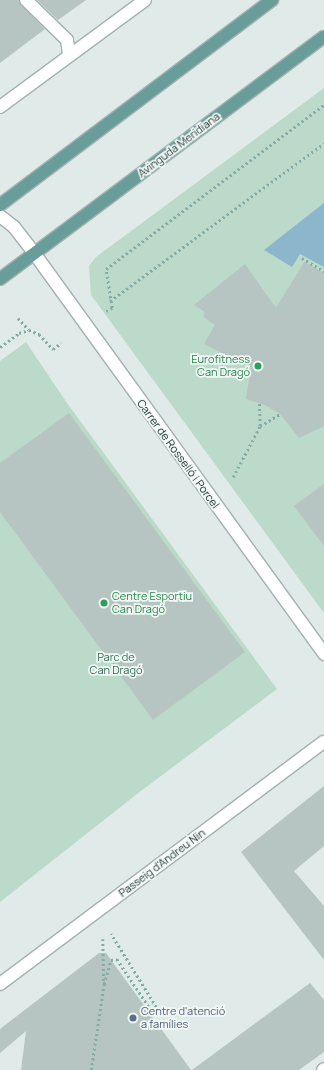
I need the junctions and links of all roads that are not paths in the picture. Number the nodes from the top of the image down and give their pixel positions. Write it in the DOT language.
graph roads {
  1 [pos="26,0"];
  2 [pos="145,0"];
  3 [pos="272,0"];
  4 [pos="324,37"];
  5 [pos="69,55"];
  6 [pos="0,107"];
  7 [pos="0,205"];
  8 [pos="0,216"];
  9 [pos="34,254"];
  10 [pos="0,279"];
  11 [pos="324,654"];
  12 [pos="324,742"];
  13 [pos="0,984"];
  1 -- 5 [label="street"];
  2 -- 5 [label="street"];
  3 -- 7 [label="main road"];
  4 -- 9 [label="main road, Avinguda Meridiana"];
  5 -- 6 [label="street"];
  8 -- 9 [label="street"];
  9 -- 10 [label="main road, Avinguda Meridiana"];
  9 -- 11 [label="street, Carrer de Rosselló i Porcel"];
  12 -- 13 [label="street, Passeig d'Andreu Nin"];
}
